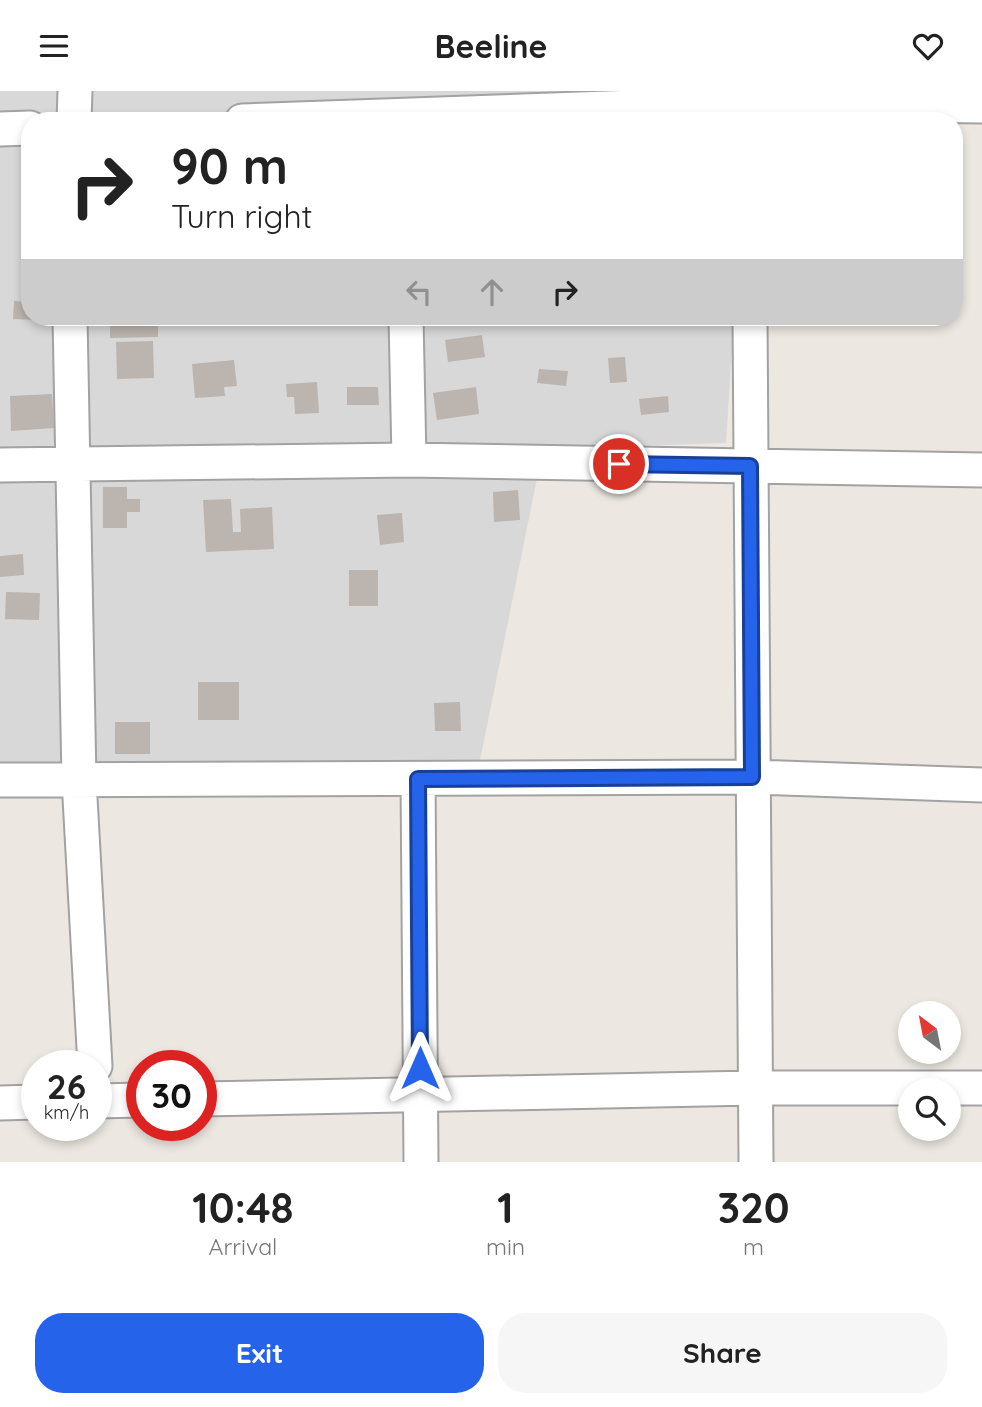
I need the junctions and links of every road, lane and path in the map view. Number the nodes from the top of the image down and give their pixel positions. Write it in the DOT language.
graph roads {
  1 [pos="75,91"];
  2 [pos="551,100"];
  3 [pos="749,105"];
  4 [pos="982,106"];
  5 [pos="74,112"];
  6 [pos="452,112"];
  7 [pos="21,128"];
  8 [pos="0,129"];
  9 [pos="70,326"];
  10 [pos="406,326"];
  11 [pos="750,326"];
  12 [pos="409,460"];
  13 [pos="0,465"];
  14 [pos="73,465"];
  15 [pos="750,466"];
  16 [pos="982,470"];
  17 [pos="752,777"];
  18 [pos="418,779"];
  19 [pos="0,780"];
  20 [pos="79,780"];
  21 [pos="982,785"];
  22 [pos="94,1050"];
  23 [pos="754,1088"];
  24 [pos="982,1089"];
  25 [pos="421,1095"];
  26 [pos="217,1099"];
  27 [pos="21,1102"];
  28 [pos="0,1103"];
  29 [pos="421,1162"];
  30 [pos="756,1162"];
  1 -- 5 [label="street"];
  2 -- 3 [label="street"];
  2 -- 6 [label="street"];
  3 -- 4 [label="street"];
  7 -- 8 [label="street"];
  9 -- 14 [label="street"];
  10 -- 12 [label="street"];
  11 -- 15 [label="street"];
  12 -- 14 [label="street"];
  12 -- 15 [label="street"];
  13 -- 14 [label="street"];
  14 -- 20 [label="street"];
  15 -- 16 [label="street"];
  15 -- 17 [label="street"];
  17 -- 18 [label="street"];
  17 -- 21 [label="street"];
  17 -- 23 [label="street"];
  18 -- 20 [label="street"];
  18 -- 25 [label="street"];
  19 -- 20 [label="street"];
  20 -- 22 [label="street"];
  23 -- 24 [label="street"];
  23 -- 25 [label="street"];
  23 -- 30 [label="street"];
  25 -- 26 [label="street"];
  25 -- 29 [label="street"];
  27 -- 28 [label="street"];
}
